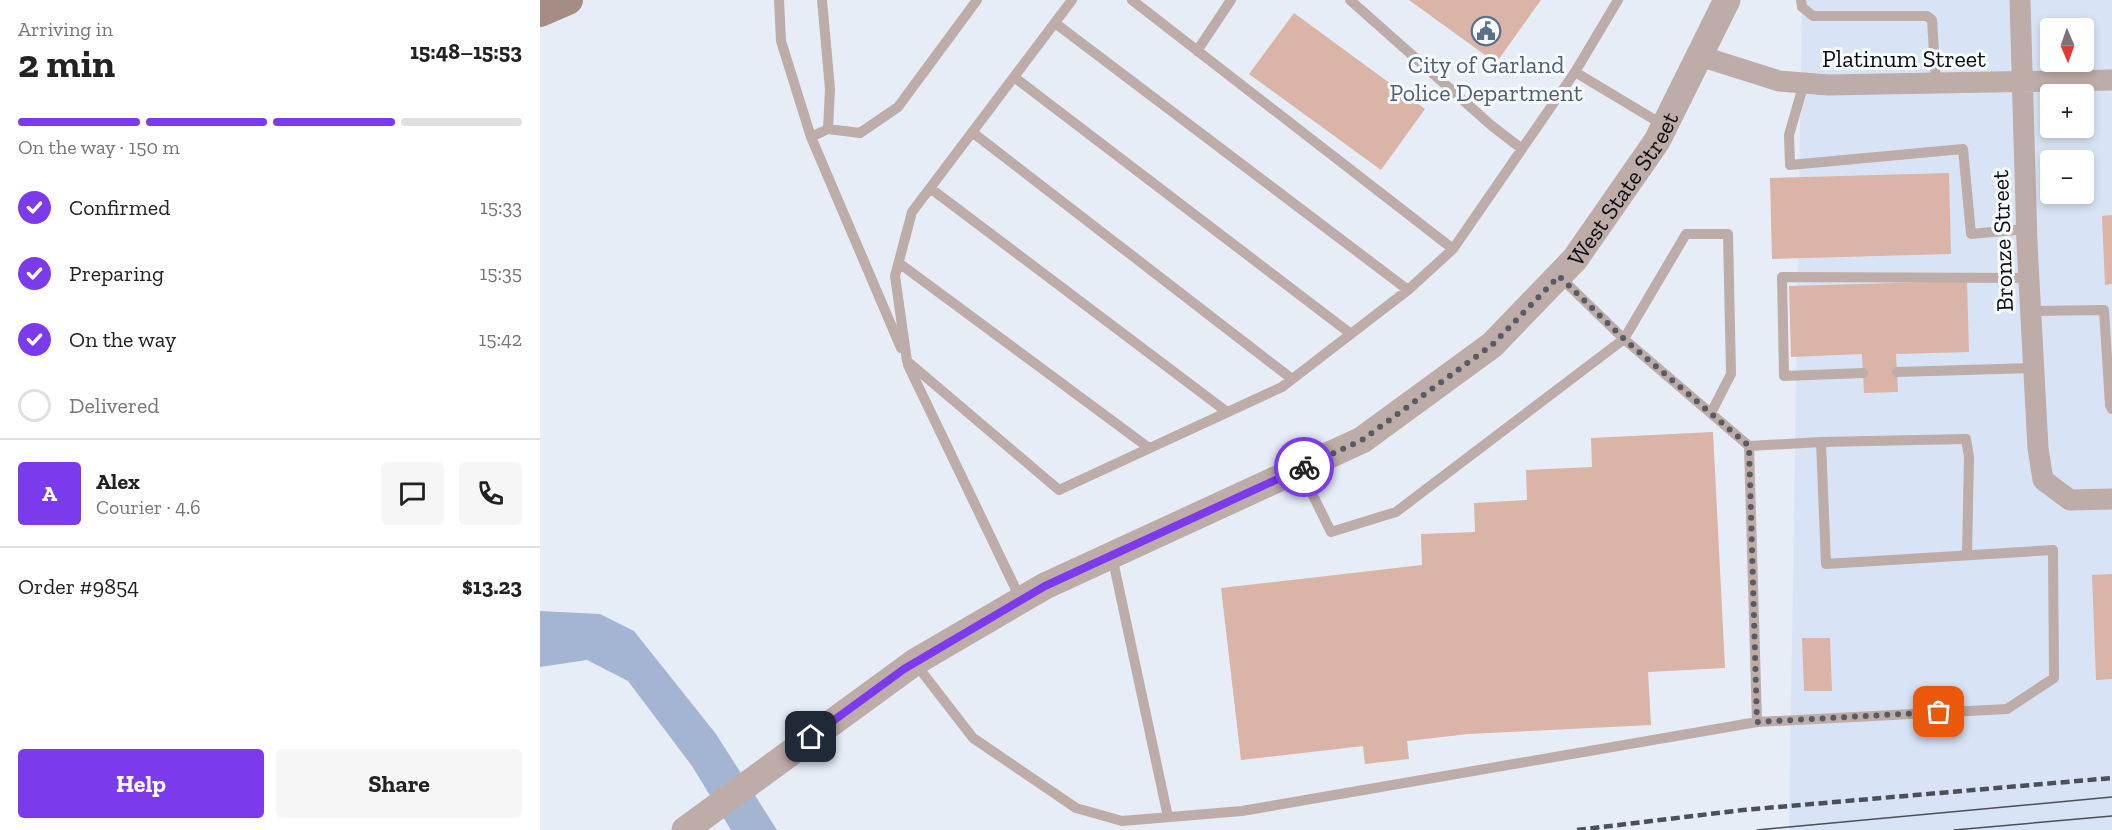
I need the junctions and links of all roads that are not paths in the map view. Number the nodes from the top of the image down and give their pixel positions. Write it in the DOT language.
graph roads {
  1 [pos="568,0"];
  2 [pos="779,0"];
  3 [pos="822,0"];
  4 [pos="977,0"];
  5 [pos="1072,0"];
  6 [pos="1132,0"];
  7 [pos="1231,0"];
  8 [pos="1350,0"];
  9 [pos="1618,0"];
  10 [pos="1727,0"];
  11 [pos="1801,0"];
  12 [pos="2020,0"];
  13 [pos="540,12"];
  14 [pos="1055,23"];
  15 [pos="1197,51"];
  16 [pos="1700,56"];
  17 [pos="1575,72"];
  18 [pos="1014,77"];
  19 [pos="2112,80"];
  20 [pos="2022,82"];
  21 [pos="1804,83"];
  22 [pos="1936,84"];
  23 [pos="1665,126"];
  24 [pos="828,129"];
  25 [pos="972,132"];
  26 [pos="811,137"];
  27 [pos="1522,149"];
  28 [pos="930,188"];
  29 [pos="2026,229"];
  30 [pos="1453,249"];
  31 [pos="899,263"];
  32 [pos="1559,276"];
  33 [pos="2029,278"];
  34 [pos="1408,290"];
  35 [pos="2108,307"];
  36 [pos="2030,311"];
  37 [pos="1351,334"];
  38 [pos="1624,339"];
  39 [pos="907,362"];
  40 [pos="2033,368"];
  41 [pos="1897,372"];
  42 [pos="1863,373"];
  43 [pos="1292,379"];
  44 [pos="2112,409"];
  45 [pos="1227,412"];
  46 [pos="1711,413"];
  47 [pos="1821,442"];
  48 [pos="1749,446"];
  49 [pos="1149,448"];
  50 [pos="1300,468"];
  51 [pos="2112,499"];
  52 [pos="1112,555"];
  53 [pos="1967,555"];
  54 [pos="1021,600"];
  55 [pos="915,662"];
  56 [pos="1757,722"];
  57 [pos="1168,817"];
  58 [pos="687,828"];
  1 -- 13 [label="main road"];
  2 -- 26 [label="lane"];
  3 -- 24 [label="lane"];
  4 -- 24 [label="lane"];
  5 -- 14 [label="lane"];
  6 -- 15 [label="lane"];
  7 -- 15 [label="lane"];
  8 -- 27 [label="lane"];
  9 -- 17 [label="lane"];
  10 -- 16 [label="street, West State Street"];
  11 -- 22 [label="lane"];
  12 -- 20 [label="street, Bronze Street"];
  14 -- 18 [label="lane"];
  14 -- 34 [label="lane"];
  15 -- 30 [label="lane"];
  16 -- 21 [label="street, Platinum Street"];
  16 -- 23 [label="street, West State Street"];
  17 -- 23 [label="lane"];
  17 -- 27 [label="lane"];
  18 -- 25 [label="lane"];
  18 -- 37 [label="lane"];
  19 -- 20 [label="street, Platinum Street"];
  20 -- 22 [label="street, Platinum Street"];
  20 -- 29 [label="street, Bronze Street"];
  21 -- 22 [label="street, Platinum Street"];
  21 -- 29 [label="lane"];
  23 -- 32 [label="street, West State Street"];
  24 -- 26 [label="lane"];
  25 -- 28 [label="lane"];
  25 -- 43 [label="lane"];
  26 -- 39 [label="lane"];
  27 -- 30 [label="lane"];
  28 -- 31 [label="lane"];
  28 -- 45 [label="lane"];
  29 -- 33 [label="street, Bronze Street"];
  30 -- 34 [label="lane"];
  31 -- 39 [label="lane"];
  31 -- 49 [label="lane"];
  32 -- 38 [label="lane"];
  32 -- 50 [label="street, West State Street"];
  33 -- 36 [label="street, Bronze Street"];
  33 -- 42 [label="lane"];
  34 -- 37 [label="lane"];
  35 -- 36 [label="lane"];
  35 -- 44 [label="lane"];
  36 -- 40 [label="street, Bronze Street"];
  37 -- 43 [label="lane"];
  38 -- 46 [label="lane"];
  38 -- 46 [label="lane"];
  38 -- 50 [label="lane"];
  39 -- 49 [label="lane"];
  39 -- 54 [label="lane"];
  40 -- 41 [label="lane"];
  40 -- 51 [label="street, Bronze Street"];
  43 -- 45 [label="lane"];
  45 -- 49 [label="lane"];
  46 -- 48 [label="lane"];
  47 -- 48 [label="lane"];
  47 -- 53 [label="lane"];
  47 -- 53 [label="lane"];
  48 -- 56 [label="lane"];
  50 -- 52 [label="street, West State Street"];
  52 -- 54 [label="street, West State Street"];
  52 -- 57 [label="lane"];
  53 -- 56 [label="lane"];
  54 -- 55 [label="street, West State Street"];
  55 -- 57 [label="lane"];
  55 -- 58 [label="street, West State Street"];
  56 -- 57 [label="lane"];
}
